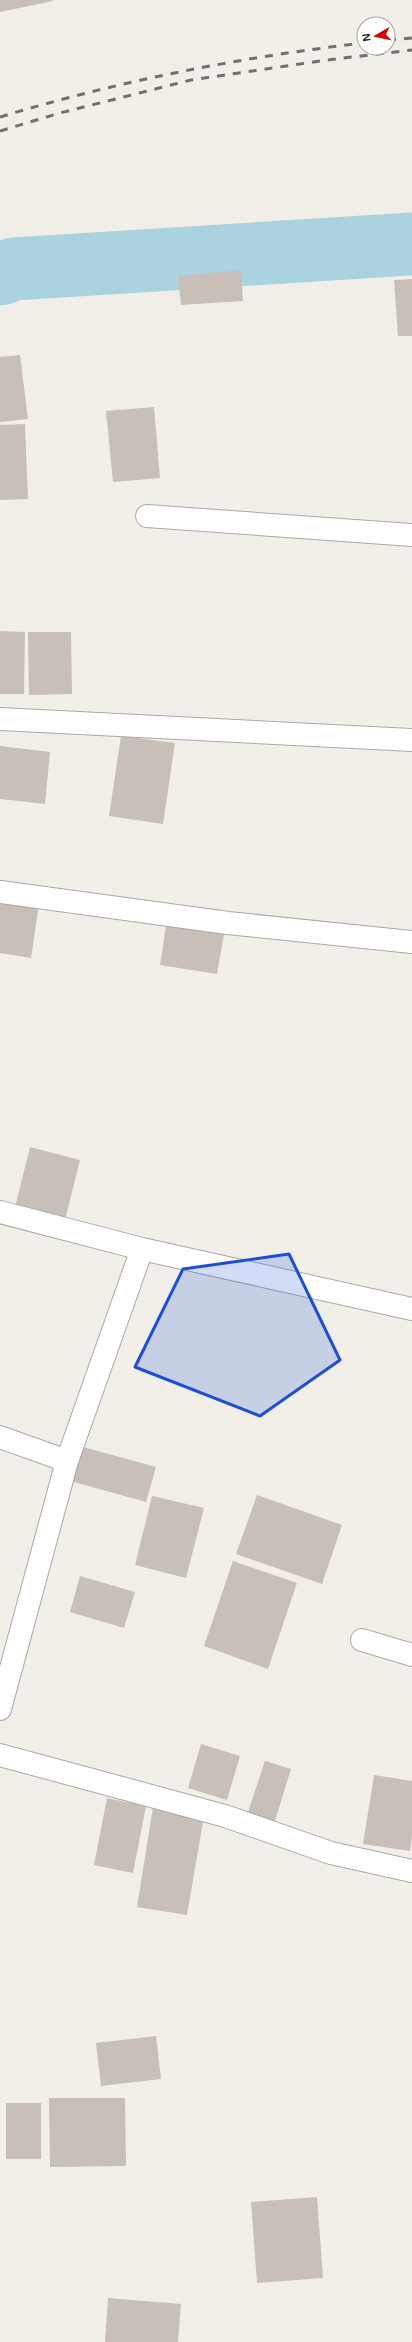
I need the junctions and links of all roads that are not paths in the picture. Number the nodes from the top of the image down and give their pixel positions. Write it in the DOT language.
graph roads {
  1 [pos="147,516"];
  2 [pos="412,535"];
  3 [pos="0,719"];
  4 [pos="412,740"];
  5 [pos="0,892"];
  6 [pos="412,942"];
  7 [pos="0,1212"];
  8 [pos="142,1249"];
  9 [pos="412,1309"];
  10 [pos="0,1437"];
  11 [pos="68,1461"];
  12 [pos="362,1640"];
  13 [pos="412,1654"];
  14 [pos="0,1709"];
  15 [pos="0,1755"];
  16 [pos="412,1871"];
  1 -- 2 [label="street"];
  3 -- 4 [label="street"];
  5 -- 6 [label="street"];
  7 -- 8 [label="street"];
  8 -- 9 [label="street"];
  8 -- 11 [label="street"];
  10 -- 11 [label="street"];
  11 -- 14 [label="street"];
  12 -- 13 [label="street"];
  15 -- 16 [label="street"];
}
